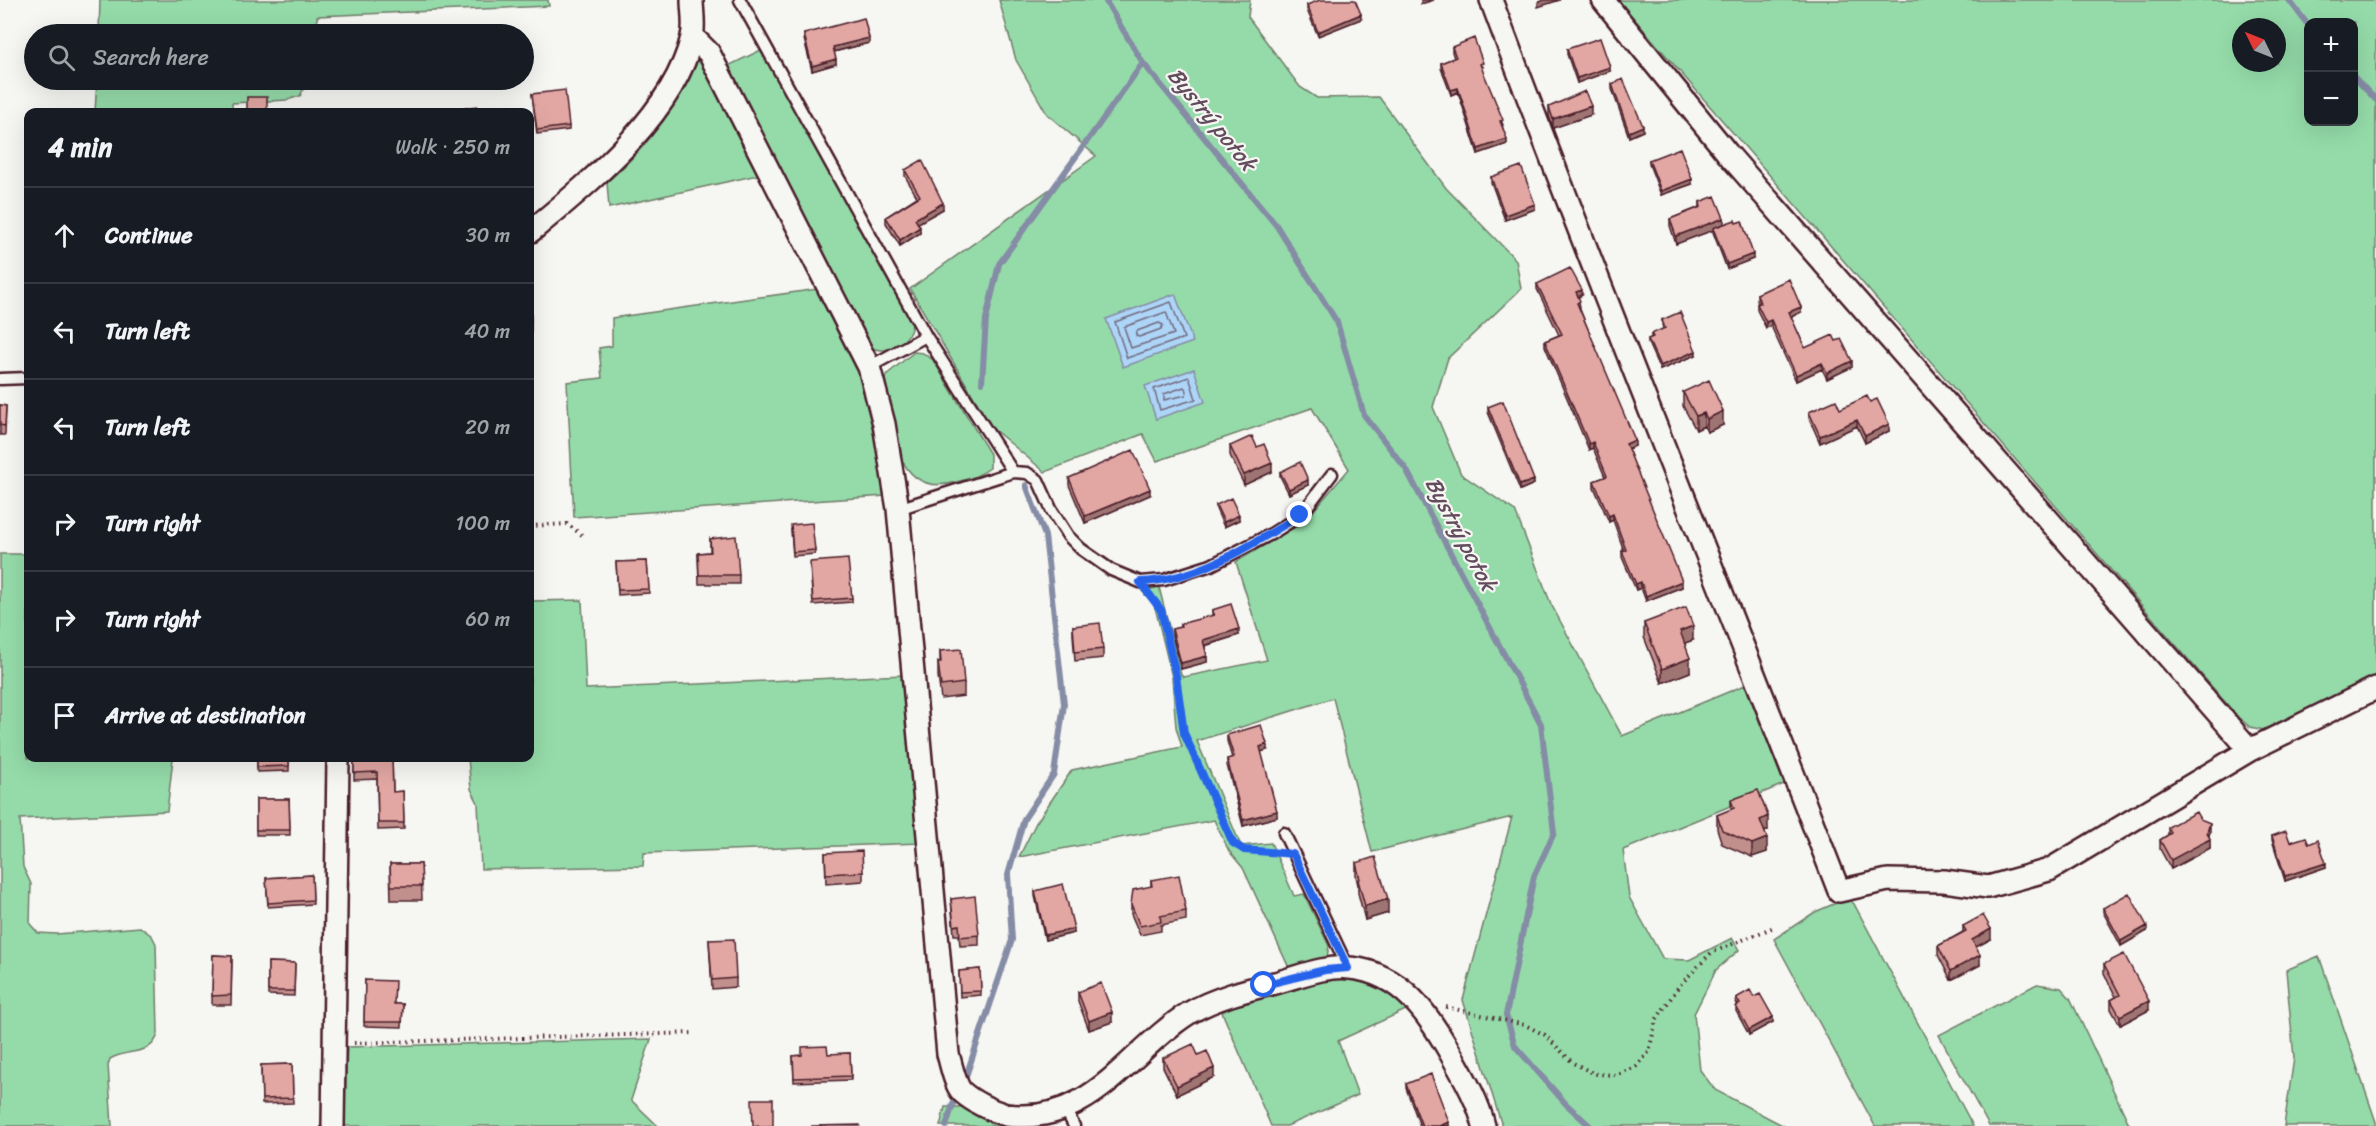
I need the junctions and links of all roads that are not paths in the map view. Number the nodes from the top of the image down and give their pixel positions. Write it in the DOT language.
graph roads {
  1 [pos="692,0"];
  2 [pos="740,0"];
  3 [pos="1491,0"];
  4 [pos="1603,0"];
  5 [pos="693,36"];
  6 [pos="534,229"];
  7 [pos="926,336"];
  8 [pos="868,367"];
  9 [pos="24,378"];
  10 [pos="0,379"];
  11 [pos="1013,472"];
  12 [pos="1332,474"];
  13 [pos="898,509"];
  14 [pos="2376,688"];
  15 [pos="2250,750"];
  16 [pos="338,762"];
  17 [pos="1284,833"];
  18 [pos="1348,968"];
  19 [pos="1071,1120"];
  20 [pos="333,1126"];
  21 [pos="1484,1126"];
  1 -- 5 [label="street"];
  2 -- 7 [label="lane"];
  3 -- 15 [label="street"];
  4 -- 15 [label="street"];
  5 -- 6 [label="street"];
  5 -- 8 [label="street"];
  7 -- 8 [label="lane"];
  7 -- 11 [label="lane"];
  8 -- 13 [label="street"];
  9 -- 10 [label="lane"];
  11 -- 12 [label="lane"];
  11 -- 13 [label="lane"];
  13 -- 19 [label="street"];
  14 -- 15 [label="street"];
  16 -- 20 [label="street"];
  17 -- 18 [label="lane"];
  18 -- 19 [label="street"];
  18 -- 21 [label="street"];
}
